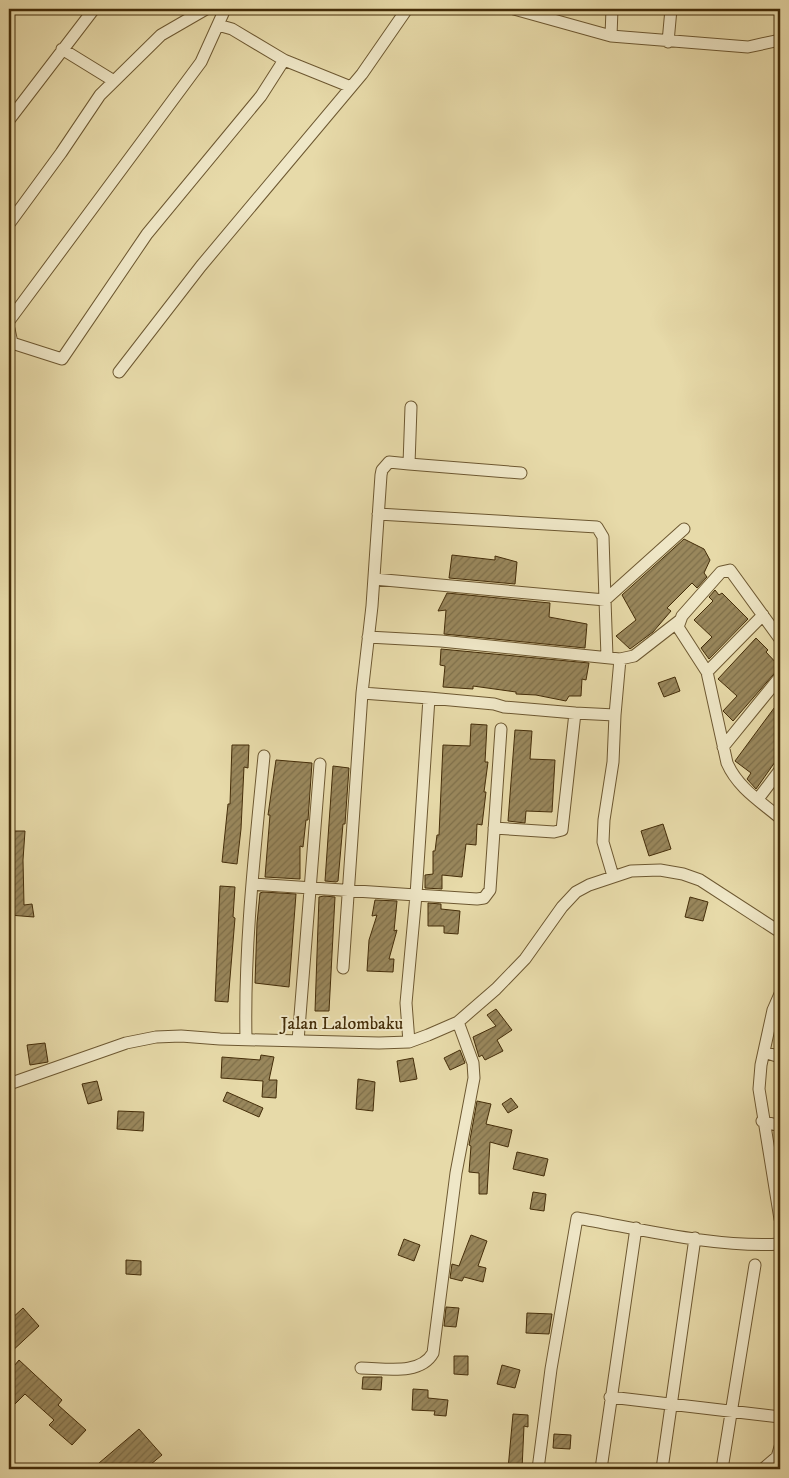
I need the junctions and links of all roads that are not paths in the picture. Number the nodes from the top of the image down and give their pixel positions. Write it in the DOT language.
graph roads {
  1 [pos="94,9"];
  2 [pos="206,9"];
  3 [pos="225,9"];
  4 [pos="407,9"];
  5 [pos="514,9"];
  6 [pos="612,9"];
  7 [pos="671,9"];
  8 [pos="218,25"];
  9 [pos="611,36"];
  10 [pos="780,40"];
  11 [pos="668,42"];
  12 [pos="62,49"];
  13 [pos="284,60"];
  14 [pos="114,81"];
  15 [pos="351,87"];
  16 [pos="9,120"];
  17 [pos="9,224"];
  18 [pos="9,321"];
  19 [pos="9,329"];
  20 [pos="119,372"];
  21 [pos="411,407"];
  22 [pos="409,464"];
  23 [pos="521,473"];
  24 [pos="378,514"];
  25 [pos="684,529"];
  26 [pos="374,579"];
  27 [pos="605,600"];
  28 [pos="763,615"];
  29 [pos="679,622"];
  30 [pos="368,637"];
  31 [pos="780,639"];
  32 [pos="607,657"];
  33 [pos="620,659"];
  34 [pos="707,672"];
  35 [pos="780,677"];
  36 [pos="362,693"];
  37 [pos="429,698"];
  38 [pos="575,713"];
  39 [pos="615,715"];
  40 [pos="501,729"];
  41 [pos="723,747"];
  42 [pos="264,756"];
  43 [pos="320,764"];
  44 [pos="780,770"];
  45 [pos="758,799"];
  46 [pos="780,818"];
  47 [pos="494,828"];
  48 [pos="613,876"];
  49 [pos="252,884"];
  50 [pos="311,887"];
  51 [pos="348,890"];
  52 [pos="416,895"];
  53 [pos="780,932"];
  54 [pos="343,968"];
  55 [pos="780,994"];
  56 [pos="458,1022"];
  57 [pos="246,1039"];
  58 [pos="298,1040"];
  59 [pos="408,1042"];
  60 [pos="764,1052"];
  61 [pos="780,1057"];
  62 [pos="9,1084"];
  63 [pos="762,1121"];
  64 [pos="780,1126"];
  65 [pos="780,1219"];
  66 [pos="636,1228"];
  67 [pos="696,1238"];
  68 [pos="780,1244"];
  69 [pos="755,1264"];
  70 [pos="361,1368"];
  71 [pos="610,1397"];
  72 [pos="670,1405"];
  73 [pos="732,1412"];
  74 [pos="780,1417"];
  75 [pos="780,1447"];
  76 [pos="538,1469"];
  77 [pos="601,1469"];
  78 [pos="662,1469"];
  79 [pos="722,1469"];
  80 [pos="763,1469"];
  1 -- 12 [label="street"];
  2 -- 14 [label="street"];
  3 -- 8 [label="street"];
  4 -- 15 [label="street"];
  5 -- 9 [label="street"];
  6 -- 9 [label="street"];
  7 -- 11 [label="street"];
  8 -- 13 [label="street"];
  8 -- 18 [label="street"];
  9 -- 11 [label="street"];
  10 -- 11 [label="street"];
  12 -- 14 [label="street"];
  12 -- 16 [label="street"];
  13 -- 15 [label="street"];
  13 -- 19 [label="street"];
  14 -- 17 [label="street"];
  15 -- 20 [label="street"];
  21 -- 22 [label="street"];
  22 -- 23 [label="street"];
  22 -- 24 [label="street"];
  24 -- 26 [label="street"];
  24 -- 27 [label="street"];
  25 -- 27 [label="street"];
  26 -- 27 [label="street"];
  26 -- 30 [label="street"];
  27 -- 32 [label="street"];
  28 -- 29 [label="street"];
  28 -- 31 [label="street"];
  28 -- 34 [label="street"];
  29 -- 33 [label="street"];
  29 -- 34 [label="street"];
  30 -- 32 [label="street"];
  30 -- 36 [label="street"];
  32 -- 33 [label="street"];
  33 -- 39 [label="street"];
  34 -- 41 [label="street"];
  35 -- 41 [label="street"];
  36 -- 37 [label="street"];
  36 -- 51 [label="street"];
  37 -- 38 [label="street"];
  37 -- 52 [label="street"];
  38 -- 39 [label="street"];
  38 -- 47 [label="street"];
  39 -- 48 [label="street"];
  40 -- 47 [label="street"];
  41 -- 45 [label="street"];
  42 -- 49 [label="street"];
  43 -- 50 [label="street"];
  44 -- 45 [label="street"];
  45 -- 46 [label="street"];
  47 -- 52 [label="street"];
  48 -- 53 [label="street, Jalan Lalombaku"];
  48 -- 56 [label="street, Jalan Lalombaku"];
  49 -- 50 [label="street"];
  49 -- 57 [label="street"];
  50 -- 51 [label="street"];
  50 -- 58 [label="street"];
  51 -- 52 [label="street"];
  51 -- 54 [label="street"];
  52 -- 59 [label="street"];
  55 -- 60 [label="street"];
  56 -- 59 [label="street, Jalan Lalombaku"];
  56 -- 70 [label="street"];
  57 -- 58 [label="street, Jalan Lalombaku"];
  57 -- 62 [label="street, Jalan Lalombaku"];
  58 -- 59 [label="street, Jalan Lalombaku"];
  60 -- 61 [label="street"];
  60 -- 63 [label="street"];
  63 -- 64 [label="street"];
  63 -- 65 [label="street"];
  66 -- 67 [label="street"];
  66 -- 71 [label="street"];
  66 -- 76 [label="street"];
  67 -- 68 [label="street"];
  67 -- 72 [label="street"];
  69 -- 73 [label="street"];
  71 -- 72 [label="street"];
  71 -- 77 [label="street"];
  72 -- 73 [label="street"];
  72 -- 78 [label="street"];
  73 -- 74 [label="street"];
  73 -- 79 [label="street"];
  75 -- 80 [label="street"];
}
